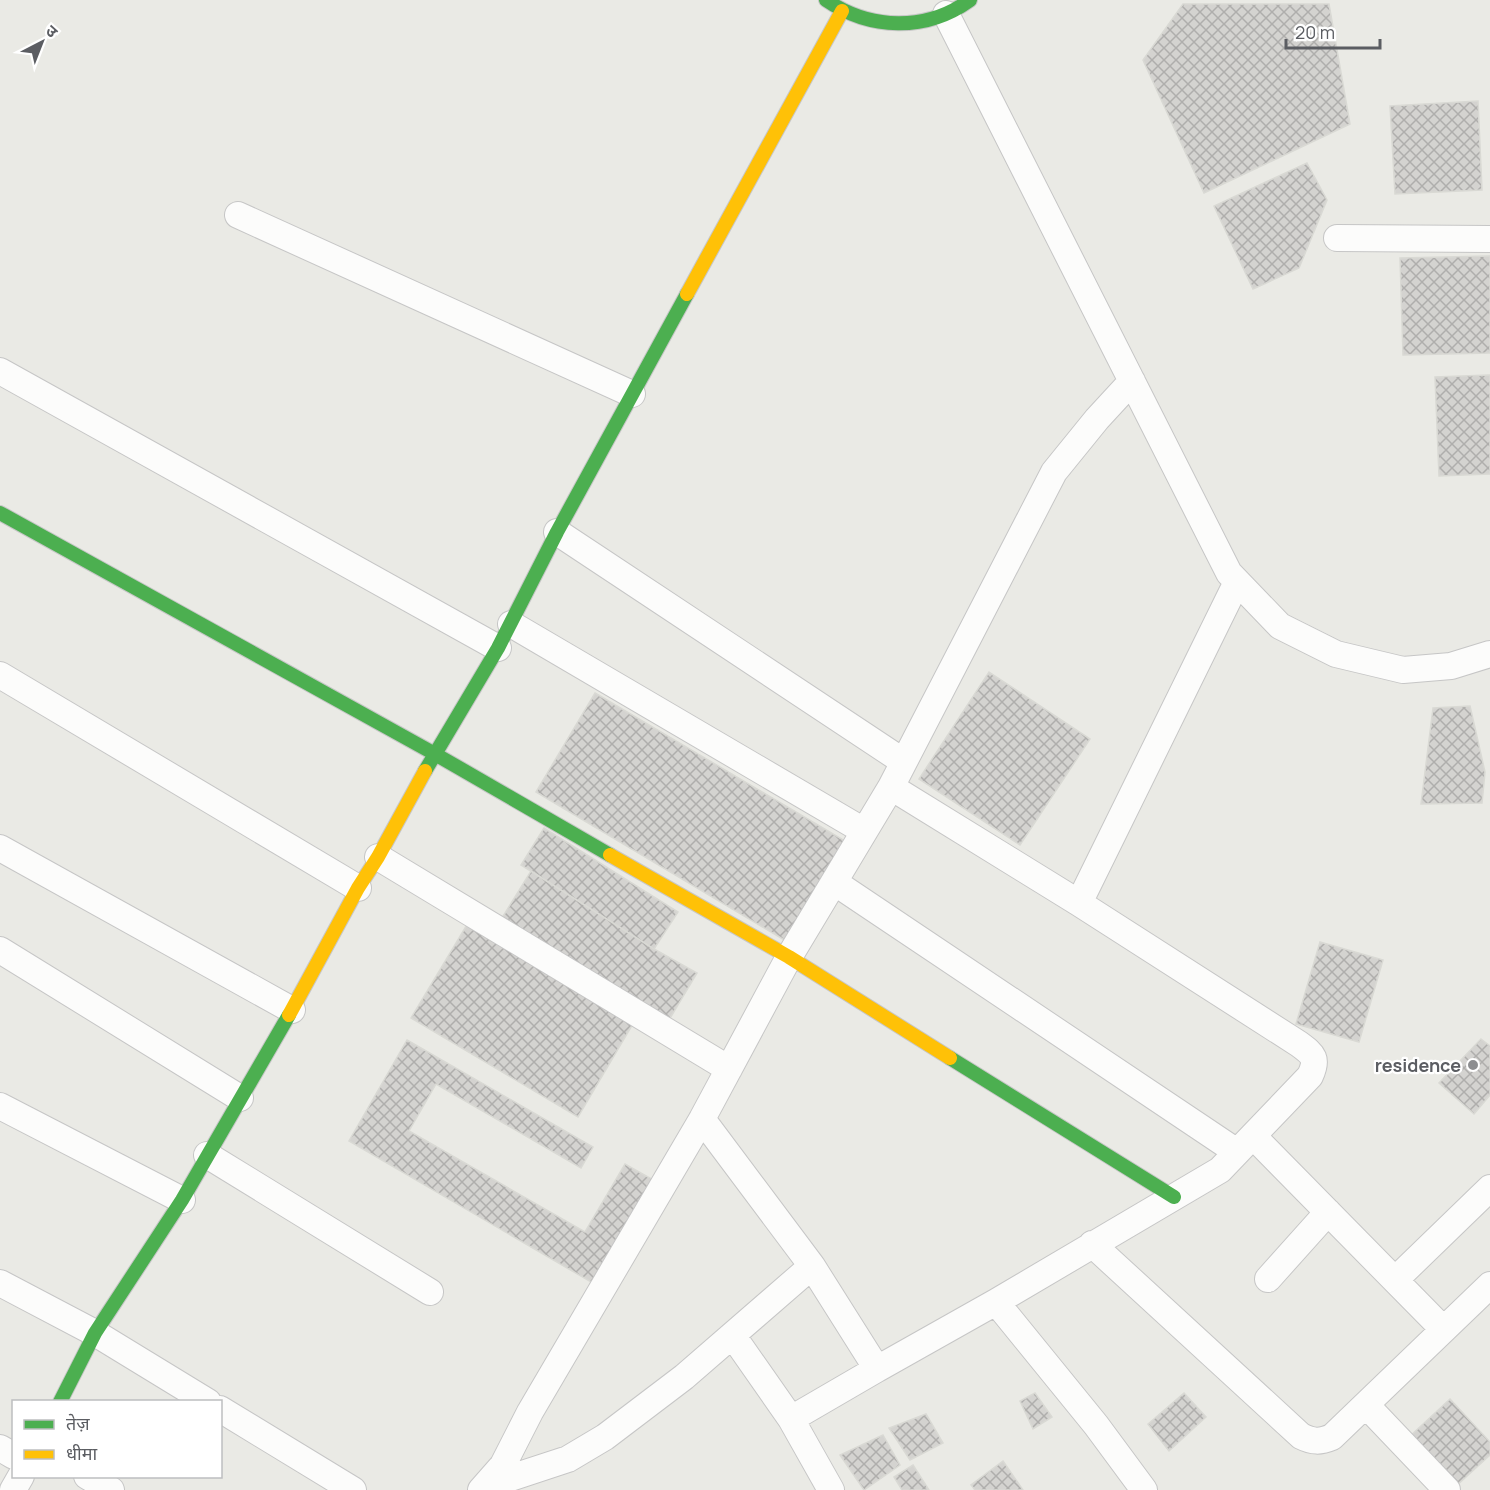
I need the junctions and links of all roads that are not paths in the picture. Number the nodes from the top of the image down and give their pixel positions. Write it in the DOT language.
graph roads {
  1 [pos="826,0"];
  2 [pos="970,0"];
  3 [pos="842,11"];
  4 [pos="946,14"];
  5 [pos="238,215"];
  6 [pos="1337,238"];
  7 [pos="1490,239"];
  8 [pos="0,371"];
  9 [pos="1132,381"];
  10 [pos="632,394"];
  11 [pos="0,513"];
  12 [pos="557,532"];
  13 [pos="1238,582"];
  14 [pos="512,624"];
  15 [pos="498,648"];
  16 [pos="1490,654"];
  17 [pos="0,675"];
  18 [pos="435,754"];
  19 [pos="904,762"];
  20 [pos="891,787"];
  21 [pos="864,831"];
  22 [pos="0,848"];
  23 [pos="378,857"];
  24 [pos="834,882"];
  25 [pos="358,888"];
  26 [pos="1079,903"];
  27 [pos="0,950"];
  28 [pos="789,957"];
  29 [pos="292,1010"];
  30 [pos="729,1069"];
  31 [pos="240,1098"];
  32 [pos="0,1106"];
  33 [pos="702,1119"];
  34 [pos="1245,1144"];
  35 [pos="207,1155"];
  36 [pos="1490,1188"];
  37 [pos="1174,1197"];
  38 [pos="182,1200"];
  39 [pos="1328,1212"];
  40 [pos="1092,1244"];
  41 [pos="812,1266"];
  42 [pos="1268,1279"];
  43 [pos="1395,1280"];
  44 [pos="0,1283"];
  45 [pos="1490,1285"];
  46 [pos="430,1292"];
  47 [pos="996,1302"];
  48 [pos="1443,1329"];
  49 [pos="96,1333"];
  50 [pos="733,1336"];
  51 [pos="877,1369"];
  52 [pos="61,1400"];
  53 [pos="206,1400"];
  54 [pos="1366,1406"];
  55 [pos="222,1410"];
  56 [pos="791,1419"];
  57 [pos="90,1478"];
  58 [pos="484,1488"];
  59 [pos="111,1490"];
  60 [pos="353,1490"];
  61 [pos="831,1490"];
  62 [pos="1144,1490"];
  63 [pos="1448,1490"];
  1 -- 3 [label="street"];
  2 -- 4 [label="street"];
  3 -- 4 [label="street"];
  3 -- 10 [label="street"];
  4 -- 9 [label="street"];
  5 -- 10 [label="street"];
  6 -- 7 [label="street"];
  8 -- 15 [label="street"];
  9 -- 13 [label="street"];
  9 -- 19 [label="street"];
  10 -- 12 [label="street"];
  11 -- 18 [label="street"];
  12 -- 14 [label="street"];
  12 -- 19 [label="street"];
  13 -- 16 [label="street"];
  13 -- 26 [label="street"];
  14 -- 15 [label="street"];
  14 -- 21 [label="street"];
  15 -- 18 [label="street"];
  17 -- 25 [label="street"];
  18 -- 23 [label="street"];
  18 -- 28 [label="street"];
  19 -- 20 [label="street"];
  20 -- 21 [label="street"];
  20 -- 26 [label="street"];
  21 -- 24 [label="street"];
  22 -- 29 [label="street"];
  23 -- 25 [label="street"];
  23 -- 30 [label="street"];
  24 -- 28 [label="street"];
  24 -- 34 [label="street"];
  25 -- 29 [label="street"];
  26 -- 34 [label="street"];
  27 -- 31 [label="street"];
  28 -- 30 [label="street"];
  28 -- 37 [label="street"];
  29 -- 31 [label="street"];
  30 -- 33 [label="street"];
  31 -- 35 [label="street"];
  32 -- 38 [label="street"];
  33 -- 41 [label="street"];
  33 -- 58 [label="street"];
  34 -- 37 [label="street"];
  34 -- 39 [label="street"];
  35 -- 38 [label="street"];
  35 -- 46 [label="street"];
  36 -- 43 [label="street"];
  37 -- 40 [label="street"];
  38 -- 49 [label="street"];
  39 -- 42 [label="street"];
  39 -- 43 [label="street"];
  40 -- 47 [label="street"];
  40 -- 54 [label="street"];
  41 -- 50 [label="street"];
  41 -- 51 [label="street"];
  43 -- 48 [label="street"];
  44 -- 49 [label="street"];
  45 -- 48 [label="street"];
  47 -- 51 [label="street"];
  47 -- 62 [label="street"];
  48 -- 54 [label="street"];
  49 -- 52 [label="street"];
  49 -- 53 [label="street"];
  50 -- 56 [label="street"];
  50 -- 58 [label="street"];
  51 -- 56 [label="street"];
  54 -- 63 [label="street"];
  55 -- 60 [label="street"];
  56 -- 61 [label="street"];
  57 -- 59 [label="street"];
}
